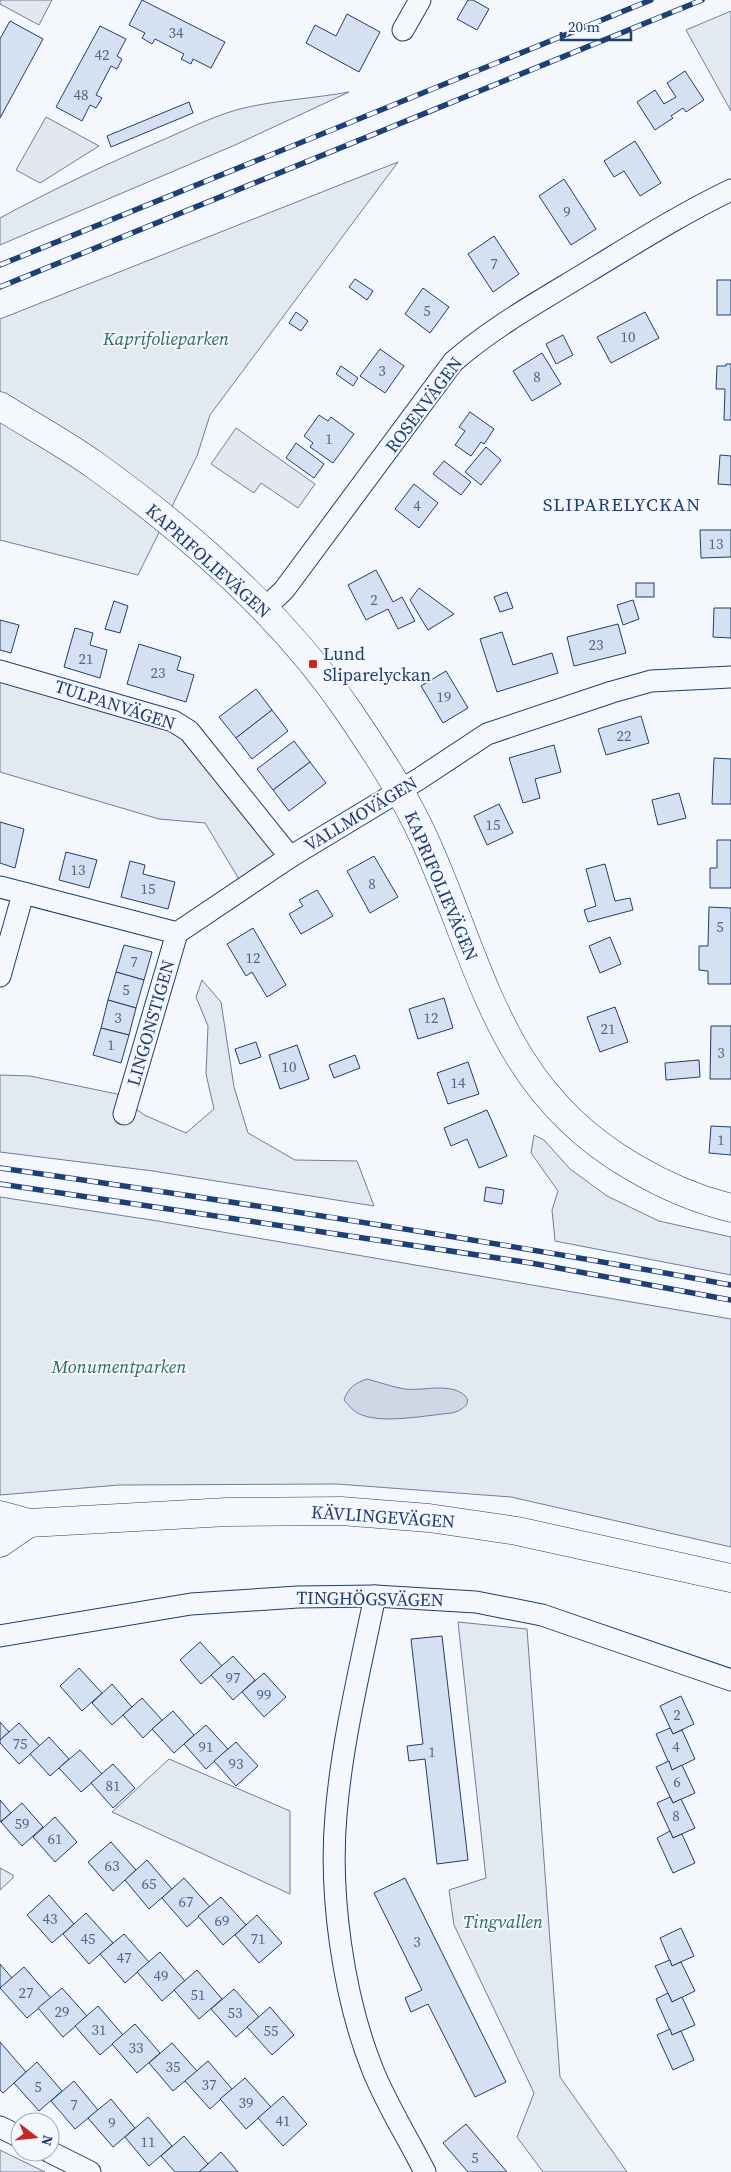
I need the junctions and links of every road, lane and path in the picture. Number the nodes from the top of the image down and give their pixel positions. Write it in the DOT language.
graph roads {
  1 [pos="420,0"];
  2 [pos="403,30"];
  3 [pos="731,190"];
  4 [pos="0,406"];
  5 [pos="264,609"];
  6 [pos="0,671"];
  7 [pos="731,677"];
  8 [pos="399,791"];
  9 [pos="290,857"];
  10 [pos="0,887"];
  11 [pos="23,894"];
  12 [pos="177,933"];
  13 [pos="0,976"];
  14 [pos="124,1114"];
  15 [pos="731,1208"];
  16 [pos="0,1516"];
  17 [pos="29,1523"];
  18 [pos="0,1543"];
  19 [pos="731,1578"];
  20 [pos="375,1596"];
  21 [pos="0,1636"];
  22 [pos="731,1680"];
  23 [pos="60,2157"];
  24 [pos="90,2172"];
  25 [pos="425,2172"];
  1 -- 2 [label="street"];
  3 -- 5 [label="street, ROSENVÄGEN"];
  4 -- 5 [label="main road, KAPRIFOLIEVÄGEN"];
  5 -- 8 [label="main road, KAPRIFOLIEVÄGEN"];
  6 -- 9 [label="street, TULPANVÄGEN"];
  7 -- 8 [label="street, VALLMOVÄGEN"];
  8 -- 9 [label="street, VALLMOVÄGEN"];
  8 -- 15 [label="main road, KAPRIFOLIEVÄGEN"];
  9 -- 12 [label="street, VALLMOVÄGEN"];
  10 -- 11 [label="street"];
  11 -- 12 [label="street"];
  11 -- 13 [label="street"];
  12 -- 14 [label="street, LINGONSTIGEN"];
  16 -- 17 [label="main road, KÄVLINGEVÄGEN"];
  17 -- 18 [label="main road"];
  17 -- 19 [label="main road, KÄVLINGEVÄGEN"];
  20 -- 21 [label="street, TINGHÖGSVÄGEN"];
  20 -- 22 [label="street, TINGHÖGSVÄGEN"];
  20 -- 25 [label="street"];
  23 -- 24 [label="street"];
}
